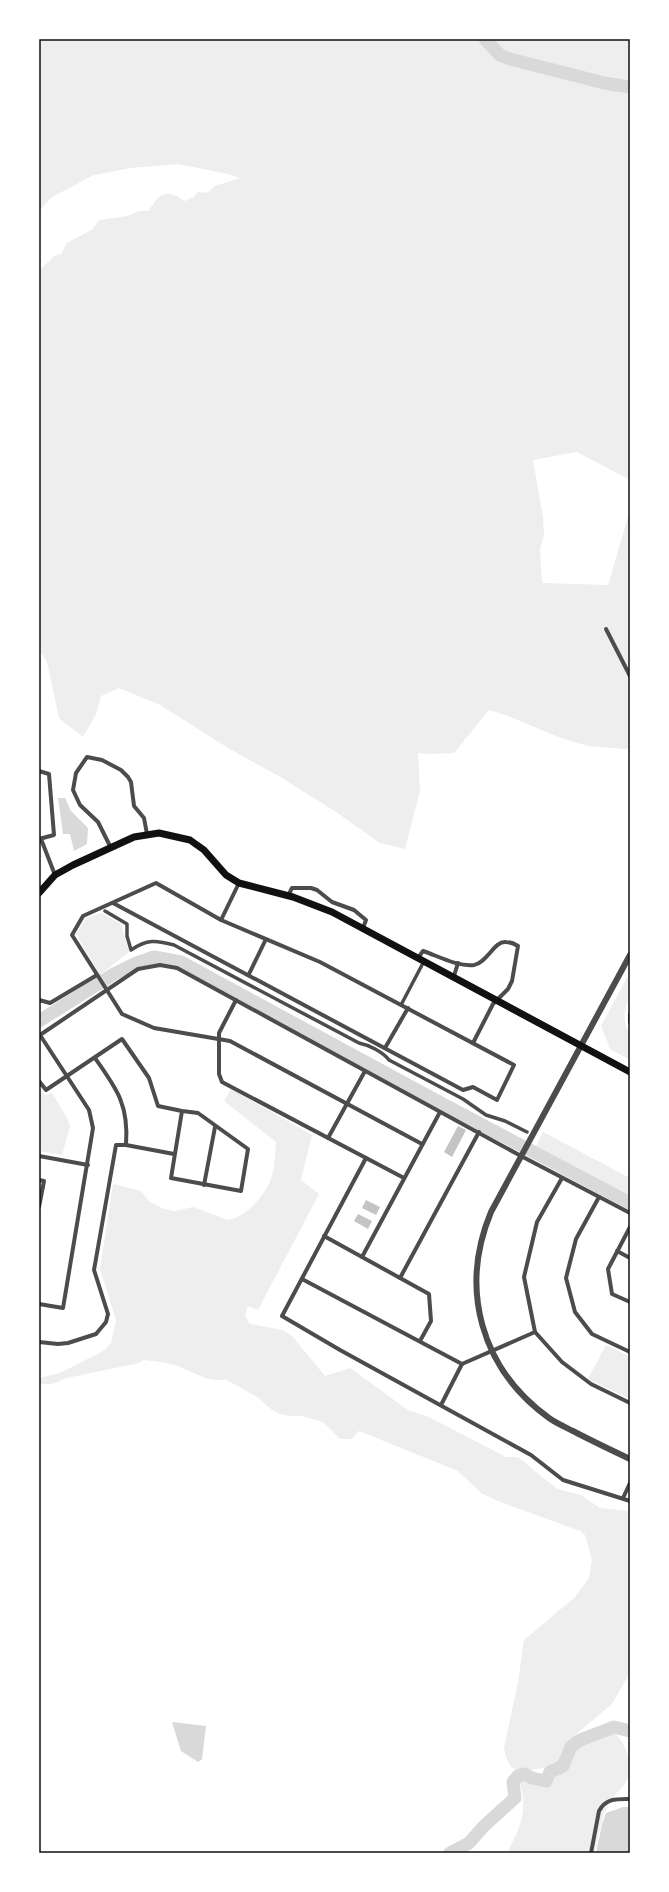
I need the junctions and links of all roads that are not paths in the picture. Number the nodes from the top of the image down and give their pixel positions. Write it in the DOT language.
graph roads {
  1 [pos="606,629"];
  2 [pos="630,676"];
  3 [pos="39,772"];
  4 [pos="147,834"];
  5 [pos="40,839"];
  6 [pos="111,849"];
  7 [pos="55,875"];
  8 [pos="239,882"];
  9 [pos="39,893"];
  10 [pos="288,896"];
  11 [pos="113,903"];
  12 [pos="105,911"];
  13 [pos="220,920"];
  14 [pos="362,928"];
  15 [pos="266,939"];
  16 [pos="630,955"];
  17 [pos="418,958"];
  18 [pos="458,963"];
  19 [pos="422,966"];
  20 [pos="248,974"];
  21 [pos="97,975"];
  22 [pos="454,976"];
  23 [pos="106,990"];
  24 [pos="39,1000"];
  25 [pos="236,1000"];
  26 [pos="496,1000"];
  27 [pos="401,1005"];
  28 [pos="408,1008"];
  29 [pos="630,1014"];
  30 [pos="630,1022"];
  31 [pos="218,1038"];
  32 [pos="473,1043"];
  33 [pos="580,1045"];
  34 [pos="385,1048"];
  35 [pos="95,1058"];
  36 [pos="365,1071"];
  37 [pos="630,1072"];
  38 [pos="66,1077"];
  39 [pos="39,1081"];
  40 [pos="347,1103"];
  41 [pos="182,1112"];
  42 [pos="440,1112"];
  43 [pos="215,1127"];
  44 [pos="479,1132"];
  45 [pos="527,1132"];
  46 [pos="328,1138"];
  47 [pos="422,1144"];
  48 [pos="126,1145"];
  49 [pos="174,1154"];
  50 [pos="522,1154"];
  51 [pos="39,1156"];
  52 [pos="366,1158"];
  53 [pos="88,1165"];
  54 [pos="404,1178"];
  55 [pos="562,1178"];
  56 [pos="39,1180"];
  57 [pos="204,1185"];
  58 [pos="599,1197"];
  59 [pos="39,1207"];
  60 [pos="630,1212"];
  61 [pos="630,1227"];
  62 [pos="324,1236"];
  63 [pos="617,1252"];
  64 [pos="362,1257"];
  65 [pos="630,1258"];
  66 [pos="302,1278"];
  67 [pos="400,1278"];
  68 [pos="630,1302"];
  69 [pos="39,1304"];
  70 [pos="535,1332"];
  71 [pos="420,1341"];
  72 [pos="39,1342"];
  73 [pos="491,1350"];
  74 [pos="630,1352"];
  75 [pos="462,1364"];
  76 [pos="630,1403"];
  77 [pos="441,1405"];
  78 [pos="630,1459"];
  79 [pos="630,1484"];
  80 [pos="622,1498"];
  81 [pos="630,1501"];
  82 [pos="630,1799"];
  83 [pos="591,1853"];
  1 -- 2 [label="street"];
  3 -- 5 [label="street"];
  4 -- 6 [label="main road"];
  4 -- 6 [label="street"];
  4 -- 8 [label="main road"];
  5 -- 7 [label="street"];
  6 -- 7 [label="main road"];
  7 -- 9 [label="main road"];
  8 -- 10 [label="main road"];
  8 -- 13 [label="street"];
  10 -- 14 [label="main road"];
  10 -- 14 [label="street"];
  11 -- 13 [label="street"];
  11 -- 20 [label="street"];
  11 -- 21 [label="street"];
  12 -- 45 [label="street"];
  13 -- 15 [label="street"];
  14 -- 17 [label="main road"];
  15 -- 20 [label="street"];
  15 -- 27 [label="street"];
  16 -- 33 [label="street"];
  17 -- 18 [label="street"];
  17 -- 22 [label="main road"];
  18 -- 22 [label="street"];
  18 -- 26 [label="street"];
  19 -- 27 [label="street"];
  20 -- 34 [label="street"];
  21 -- 23 [label="street"];
  21 -- 24 [label="street"];
  22 -- 26 [label="main road"];
  23 -- 25 [label="street"];
  23 -- 31 [label="street"];
  23 -- 38 [label="street"];
  25 -- 31 [label="street"];
  25 -- 36 [label="street"];
  26 -- 32 [label="street"];
  26 -- 33 [label="main road"];
  27 -- 28 [label="street"];
  28 -- 32 [label="street"];
  28 -- 34 [label="street"];
  29 -- 30 [label="street"];
  31 -- 40 [label="street"];
  31 -- 46 [label="street"];
  32 -- 34 [label="street"];
  33 -- 37 [label="main road"];
  33 -- 50 [label="street"];
  35 -- 38 [label="street"];
  35 -- 41 [label="street"];
  35 -- 48 [label="street"];
  36 -- 40 [label="street"];
  36 -- 42 [label="street"];
  38 -- 39 [label="street"];
  38 -- 53 [label="street"];
  40 -- 46 [label="street"];
  40 -- 47 [label="street"];
  41 -- 43 [label="street"];
  41 -- 49 [label="street"];
  42 -- 44 [label="street"];
  42 -- 47 [label="street"];
  43 -- 57 [label="street"];
  43 -- 57 [label="street"];
  44 -- 50 [label="street"];
  44 -- 67 [label="street"];
  46 -- 52 [label="street"];
  47 -- 54 [label="street"];
  48 -- 49 [label="street"];
  48 -- 72 [label="street"];
  49 -- 57 [label="street"];
  50 -- 55 [label="street"];
  50 -- 73 [label="street"];
  51 -- 53 [label="street"];
  52 -- 54 [label="street"];
  52 -- 62 [label="street"];
  53 -- 69 [label="street"];
  54 -- 64 [label="street"];
  55 -- 58 [label="street"];
  55 -- 70 [label="street"];
  56 -- 59 [label="street"];
  58 -- 60 [label="street"];
  58 -- 74 [label="street"];
  61 -- 63 [label="street"];
  62 -- 64 [label="street"];
  62 -- 66 [label="street"];
  63 -- 65 [label="street"];
  63 -- 68 [label="street"];
  64 -- 67 [label="street"];
  66 -- 71 [label="street"];
  66 -- 77 [label="street"];
  67 -- 71 [label="street"];
  70 -- 73 [label="street"];
  70 -- 76 [label="street"];
  71 -- 75 [label="street"];
  73 -- 75 [label="street"];
  73 -- 78 [label="street"];
  75 -- 77 [label="street"];
  77 -- 80 [label="street"];
  79 -- 80 [label="street"];
  80 -- 81 [label="street"];
  82 -- 83 [label="street"];
}
